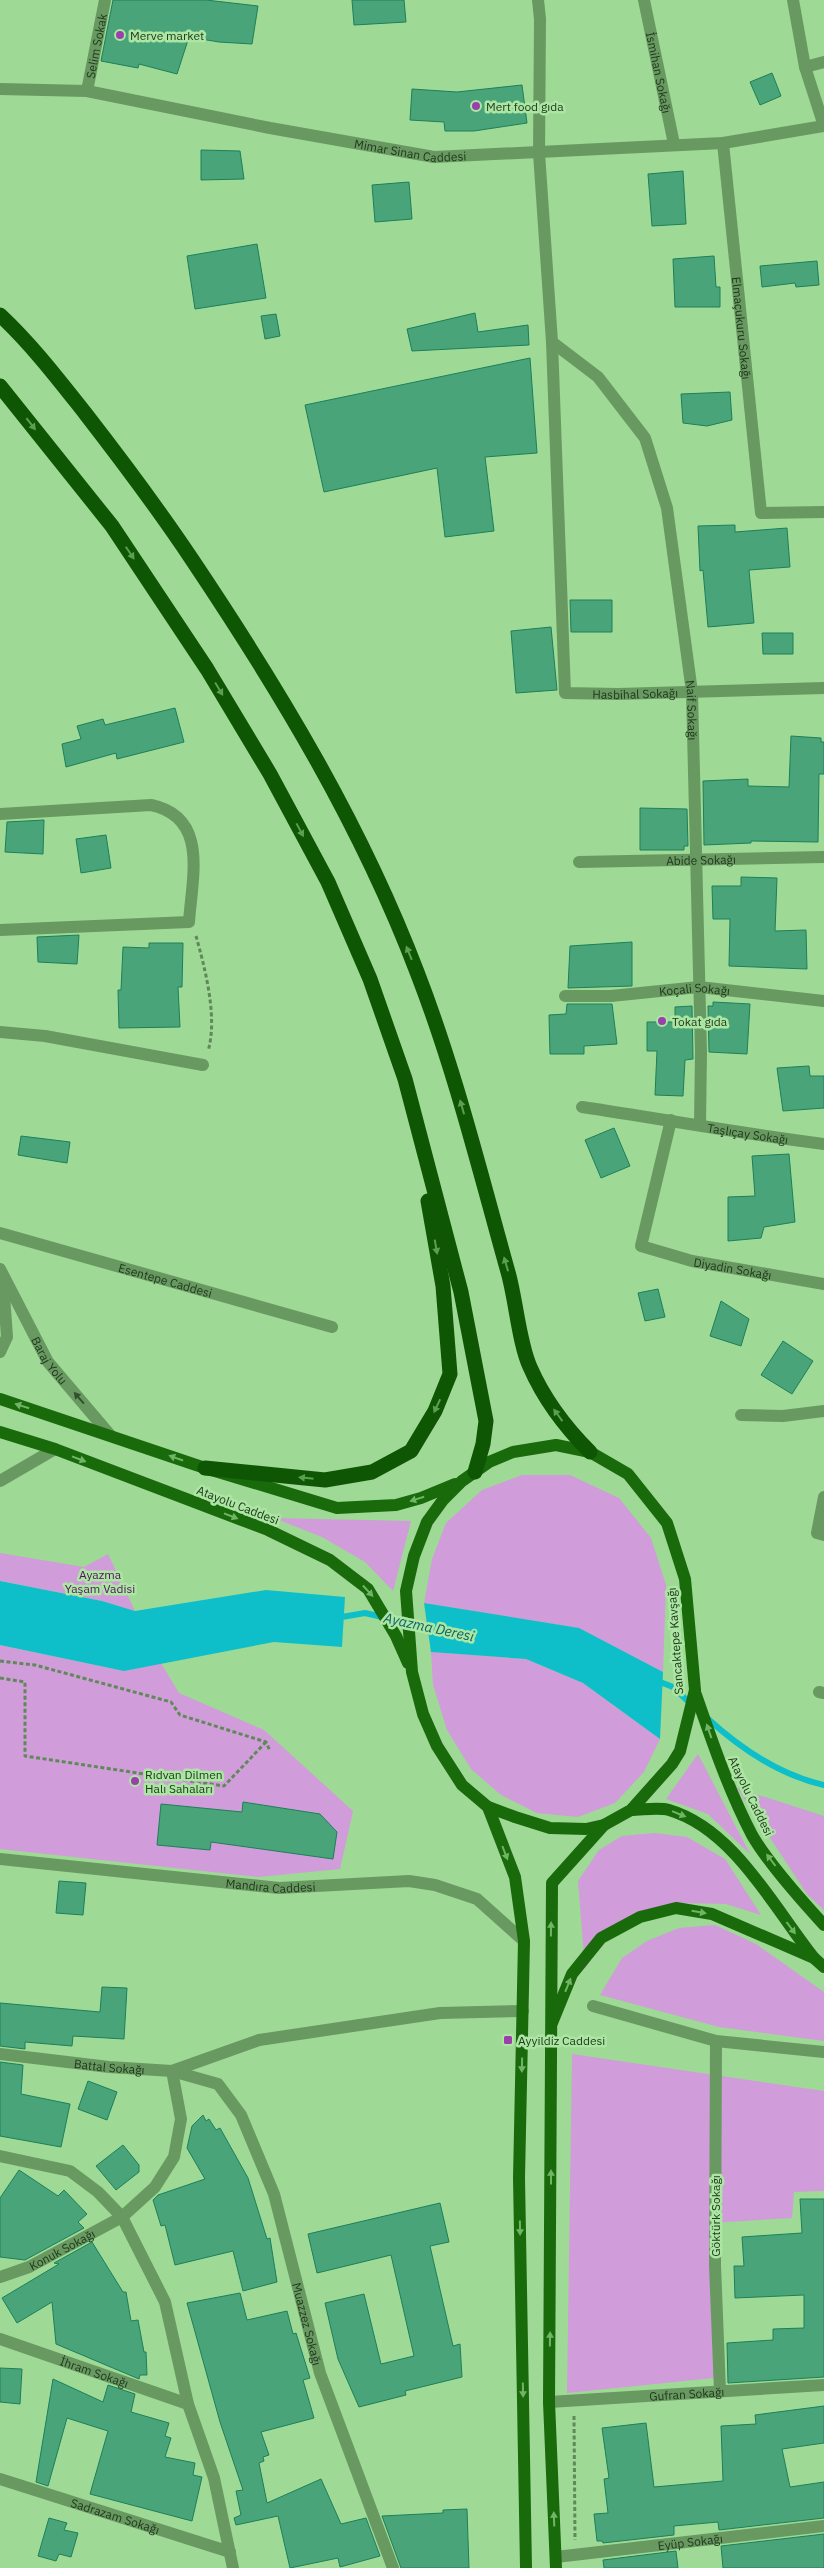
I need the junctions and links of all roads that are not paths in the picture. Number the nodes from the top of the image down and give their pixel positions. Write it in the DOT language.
graph roads {
  1 [pos="105,0"];
  2 [pos="538,0"];
  3 [pos="644,0"];
  4 [pos="793,0"];
  5 [pos="824,62"];
  6 [pos="805,66"];
  7 [pos="0,89"];
  8 [pos="87,91"];
  9 [pos="824,126"];
  10 [pos="723,143"];
  11 [pos="674,144"];
  12 [pos="539,153"];
  13 [pos="0,315"];
  14 [pos="552,342"];
  15 [pos="0,386"];
  16 [pos="824,512"];
  17 [pos="824,688"];
  18 [pos="692,692"];
  19 [pos="0,814"];
  20 [pos="824,857"];
  21 [pos="697,860"];
  22 [pos="579,862"];
  23 [pos="0,930"];
  24 [pos="699,987"];
  25 [pos="565,996"];
  26 [pos="824,1001"];
  27 [pos="0,1032"];
  28 [pos="202,1065"];
  29 [pos="405,1079"];
  30 [pos="582,1107"];
  31 [pos="671,1120"];
  32 [pos="700,1124"];
  33 [pos="824,1144"];
  34 [pos="0,1232"];
  35 [pos="1,1273"];
  36 [pos="824,1284"];
  37 [pos="332,1326"];
  38 [pos="0,1352"];
  39 [pos="0,1399"];
  40 [pos="824,1411"];
  41 [pos="741,1415"];
  42 [pos="0,1432"];
  43 [pos="110,1435"];
  44 [pos="54,1449"];
  45 [pos="590,1452"];
  46 [pos="205,1468"];
  47 [pos="468,1476"];
  48 [pos="0,1481"];
  49 [pos="824,1497"];
  50 [pos="820,1534"];
  51 [pos="412,1672"];
  52 [pos="695,1690"];
  53 [pos="488,1807"];
  54 [pos="631,1810"];
  55 [pos="604,1825"];
  56 [pos="0,1859"];
  57 [pos="824,1925"];
  58 [pos="524,1941"];
  59 [pos="814,1958"];
  60 [pos="824,1967"];
  61 [pos="593,2006"];
  62 [pos="523,2011"];
  63 [pos="550,2030"];
  64 [pos="716,2041"];
  65 [pos="824,2052"];
  66 [pos="0,2054"];
  67 [pos="172,2071"];
  68 [pos="218,2084"];
  69 [pos="0,2156"];
  70 [pos="122,2217"];
  71 [pos="0,2277"];
  72 [pos="0,2339"];
  73 [pos="824,2384"];
  74 [pos="720,2391"];
  75 [pos="549,2402"];
  76 [pos="188,2404"];
  77 [pos="0,2478"];
  78 [pos="824,2526"];
  79 [pos="230,2552"];
  80 [pos="556,2563"];
  81 [pos="233,2568"];
  82 [pos="393,2568"];
  83 [pos="526,2568"];
  1 -- 8 [label="street, Selim Sokak"];
  2 -- 12 [label="street"];
  3 -- 11 [label="street, İsmihan Sokağı"];
  4 -- 6 [label="street"];
  5 -- 6 [label="street"];
  6 -- 9 [label="street"];
  7 -- 8 [label="street, Mimar Sinan Caddesi"];
  8 -- 12 [label="street, Mimar Sinan Caddesi"];
  9 -- 10 [label="street, Mimar Sinan Caddesi"];
  10 -- 11 [label="street, Mimar Sinan Caddesi"];
  10 -- 16 [label="street, Elmaçukuru Sokağı"];
  11 -- 12 [label="street, Mimar Sinan Caddesi"];
  12 -- 14 [label="street"];
  45 -- 13 [label="highway, one-way"];
  14 -- 18 [label="street, Naif Sokağı"];
  14 -- 18 [label="street, Hasbihal Sokağı"];
  15 -- 29 [label="highway, one-way"];
  17 -- 18 [label="street, Hasbihal Sokağı"];
  18 -- 21 [label="street, Naif Sokağı"];
  19 -- 23 [label="street"];
  20 -- 21 [label="street, Abide Sokağı"];
  21 -- 22 [label="street, Abide Sokağı"];
  21 -- 24 [label="street, Naif Sokağı"];
  24 -- 25 [label="street, Koçali Sokağı"];
  24 -- 26 [label="street, Koçali Sokağı"];
  24 -- 32 [label="street, Naif Sokağı"];
  27 -- 28 [label="street"];
  29 -- 46 [label="highway, one-way"];
  29 -- 47 [label="highway"];
  30 -- 31 [label="street, Taşlıçay Sokağı"];
  31 -- 32 [label="street, Taşlıçay Sokağı"];
  31 -- 36 [label="street, Diyadin Sokağı"];
  32 -- 33 [label="street, Taşlıçay Sokağı"];
  34 -- 37 [label="street, Esentepe Caddesi"];
  35 -- 38 [label="street, Baraj Yolu"];
  43 -- 35 [label="street, Baraj Yolu, one-way"];
  43 -- 39 [label="main road, Atayolu Caddesi, one-way"];
  40 -- 41 [label="street"];
  42 -- 44 [label="main road, Atayolu Caddesi"];
  46 -- 43 [label="main road, Atayolu Caddesi, one-way"];
  44 -- 48 [label="street"];
  44 -- 51 [label="main road, Atayolu Caddesi, one-way"];
  45 -- 47 [label="main road, Sancaktepe Kavşağı"];
  45 -- 52 [label="main road, Sancaktepe Kavşağı"];
  47 -- 46 [label="main road, Atayolu Caddesi, one-way"];
  47 -- 51 [label="main road, Sancaktepe Kavşağı"];
  49 -- 50 [label="street"];
  51 -- 53 [label="main road, Sancaktepe Kavşağı"];
  52 -- 54 [label="main road, Sancaktepe Kavşağı"];
  57 -- 52 [label="main road, Atayolu Caddesi, one-way"];
  53 -- 55 [label="main road, Sancaktepe Kavşağı"];
  53 -- 58 [label="main road, one-way"];
  54 -- 55 [label="main road, Sancaktepe Kavşağı"];
  54 -- 59 [label="main road, one-way"];
  63 -- 55 [label="main road, one-way"];
  56 -- 58 [label="street, Mandıra Caddesi"];
  58 -- 62 [label="main road"];
  59 -- 60 [label="main road"];
  63 -- 59 [label="main road, one-way"];
  61 -- 64 [label="street"];
  62 -- 67 [label="street"];
  62 -- 83 [label="main road, one-way"];
  75 -- 63 [label="main road, one-way"];
  64 -- 65 [label="street"];
  64 -- 74 [label="street, Göktürk Sokağı"];
  66 -- 67 [label="street, Battal Sokağı"];
  67 -- 68 [label="street, Battal Sokağı"];
  67 -- 70 [label="street, Konuk Sokağı"];
  68 -- 82 [label="street, Muazzez Sokağı"];
  69 -- 70 [label="street"];
  70 -- 71 [label="street, Konuk Sokağı"];
  70 -- 76 [label="street"];
  72 -- 76 [label="street, İhram Sokağı"];
  73 -- 74 [label="street, Gufran Sokağı"];
  74 -- 75 [label="street, Gufran Sokağı"];
  80 -- 75 [label="main road, one-way"];
  76 -- 79 [label="street"];
  77 -- 79 [label="street, Sadrazam Sokağı"];
  78 -- 80 [label="street, Eyüp Sokağı"];
  79 -- 81 [label="street"];
}
